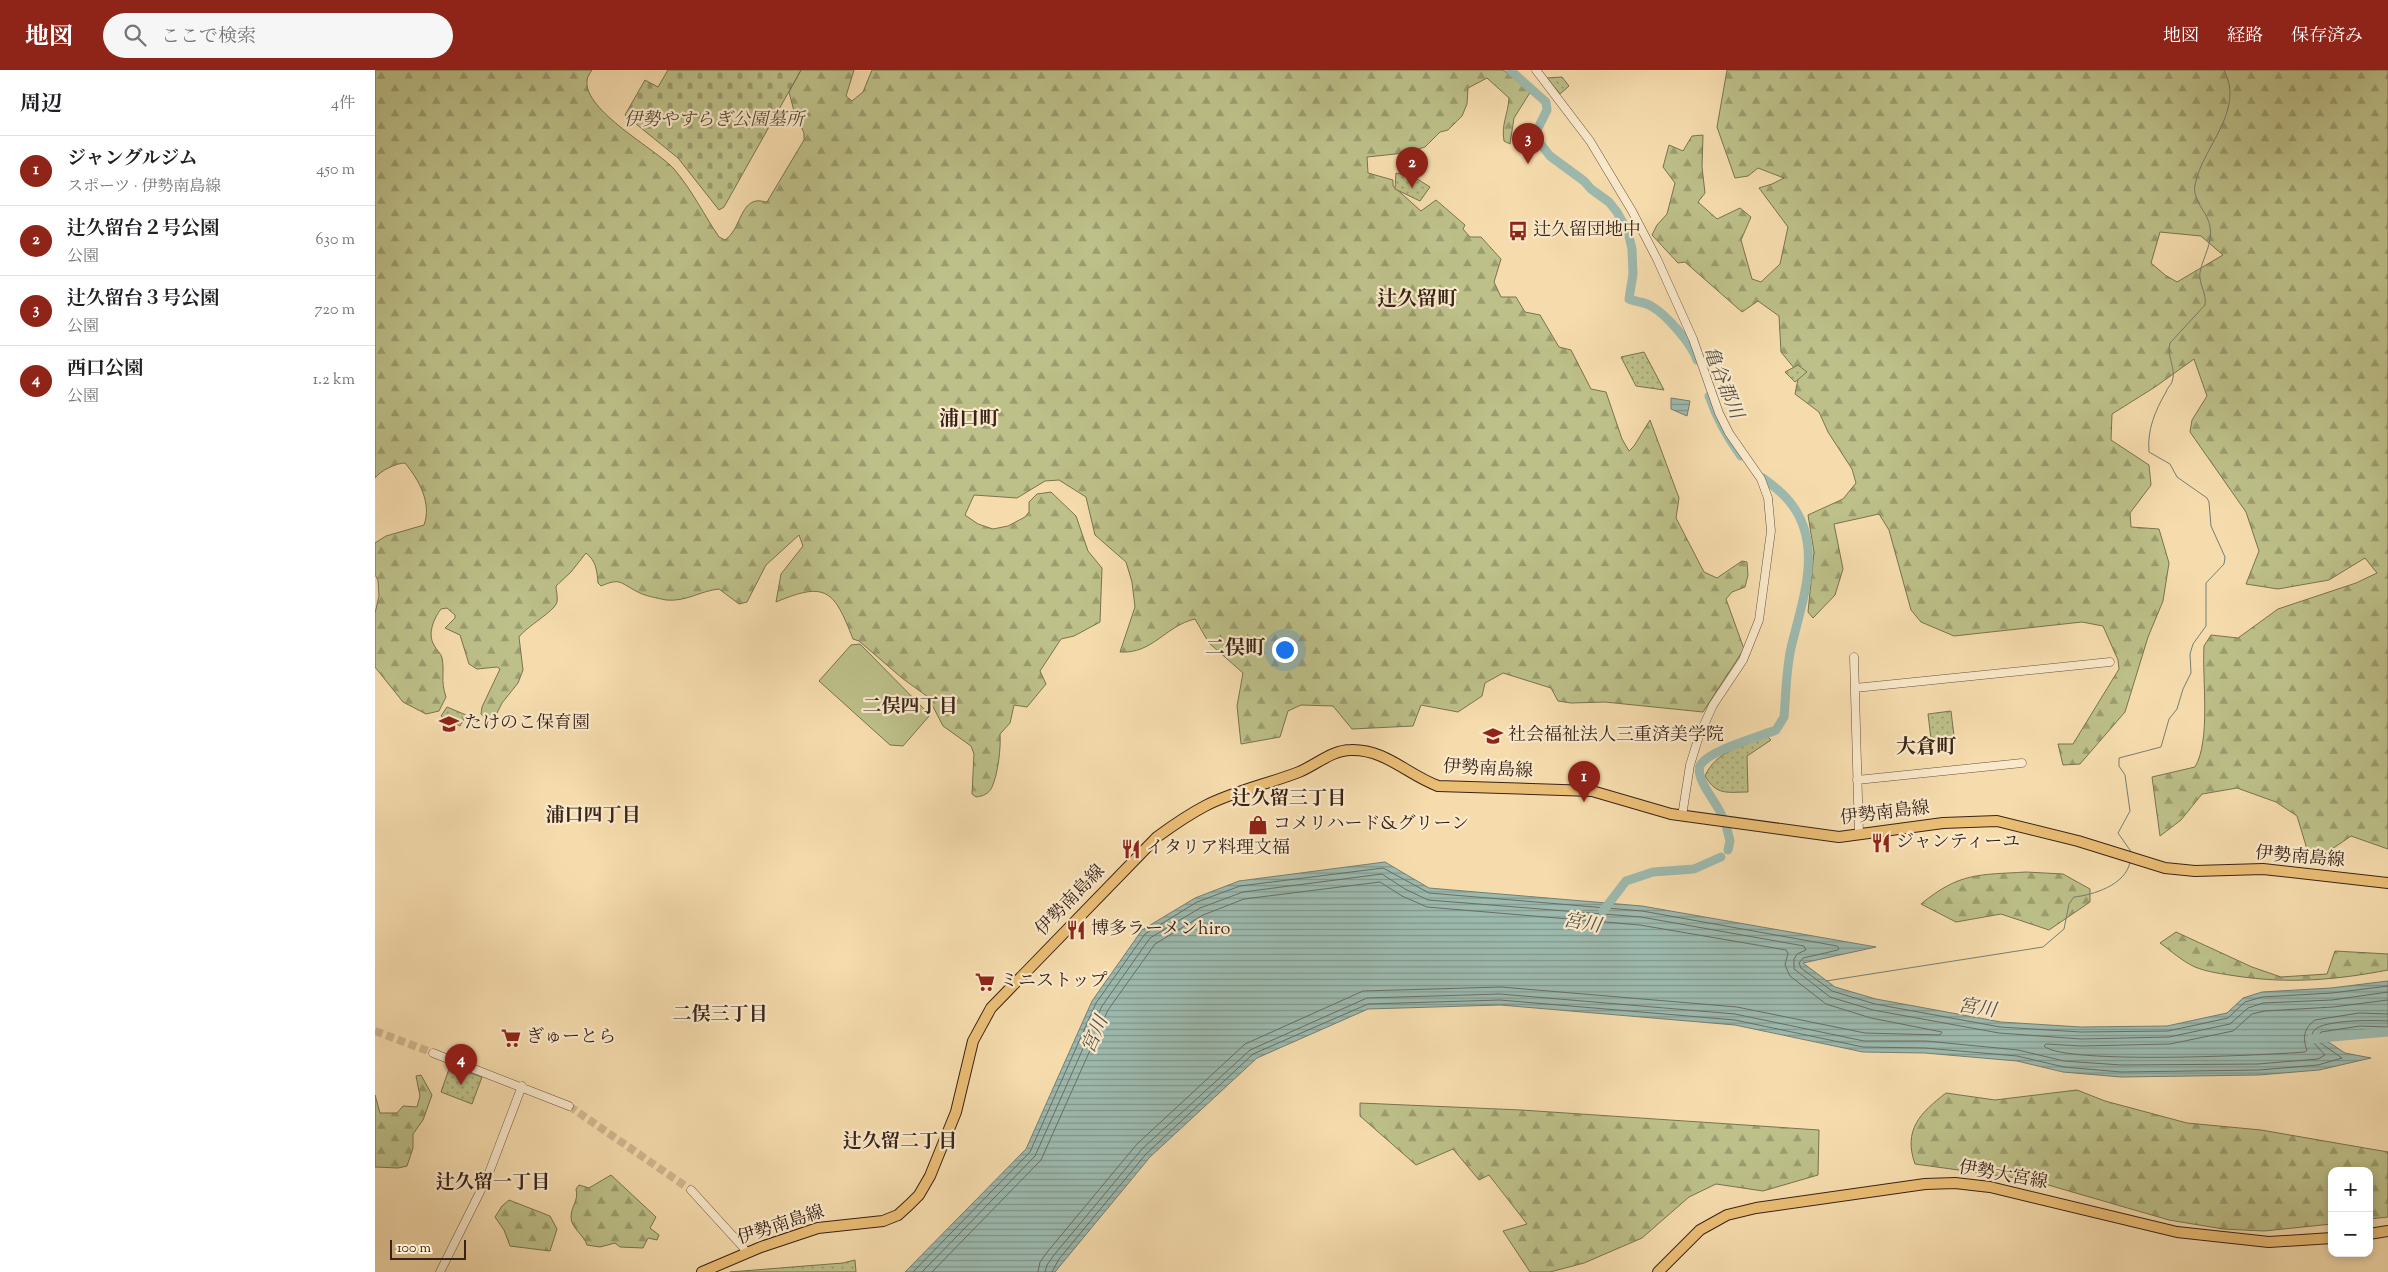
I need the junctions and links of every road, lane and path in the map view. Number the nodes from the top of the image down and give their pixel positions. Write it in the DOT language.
graph roads {
  1 [pos="1536,70"];
  2 [pos="1854,656"];
  3 [pos="2110,662"];
  4 [pos="1855,688"];
  5 [pos="2023,763"];
  6 [pos="1857,780"];
  7 [pos="1682,816"];
  8 [pos="1859,835"];
  9 [pos="2388,883"];
  10 [pos="433,1053"];
  11 [pos="522,1086"];
  12 [pos="569,1106"];
  13 [pos="691,1190"];
  14 [pos="2388,1231"];
  15 [pos="2373,1233"];
  16 [pos="2328,1238"];
  17 [pos="746,1253"];
  18 [pos="440,1272"];
  19 [pos="702,1272"];
  20 [pos="1658,1272"];
  1 -- 7 [label="street"];
  2 -- 4 [label="street"];
  3 -- 4 [label="street"];
  4 -- 6 [label="street"];
  5 -- 6 [label="street"];
  6 -- 8 [label="street"];
  7 -- 8 [label="main road, 伊勢南島線"];
  7 -- 17 [label="main road, 伊勢南島線"];
  8 -- 9 [label="main road, 伊勢南島線"];
  10 -- 11 [label="street"];
  11 -- 12 [label="street"];
  11 -- 18 [label="street"];
  13 -- 17 [label="street"];
  14 -- 15 [label="main road"];
  16 -- 20 [label="main road, 伊勢大宮線"];
  17 -- 19 [label="main road, 伊勢南島線"];
}
